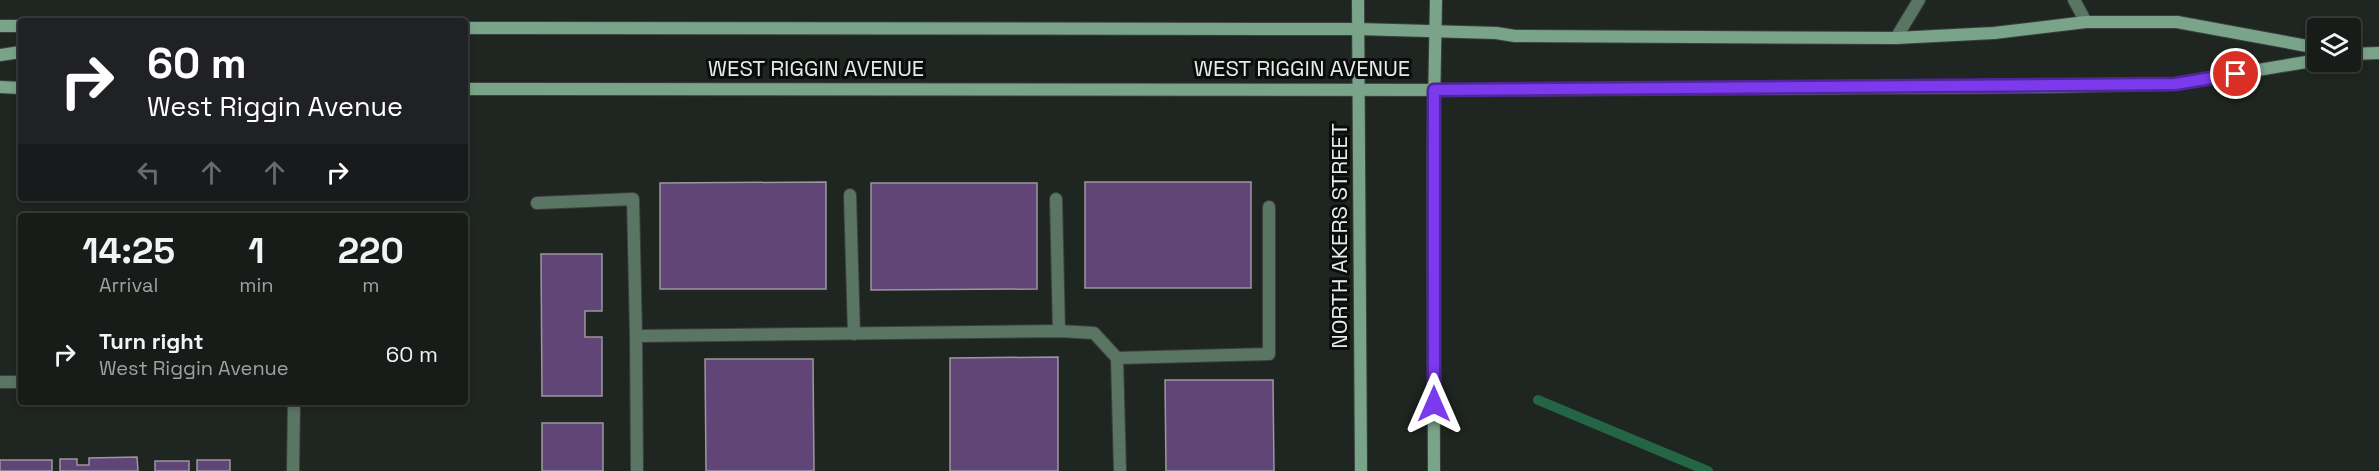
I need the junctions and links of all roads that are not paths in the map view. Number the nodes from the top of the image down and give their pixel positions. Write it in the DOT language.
graph roads {
  1 [pos="1358,0"];
  2 [pos="1436,0"];
  3 [pos="1919,0"];
  4 [pos="2074,0"];
  5 [pos="2086,22"];
  6 [pos="0,26"];
  7 [pos="18,26"];
  8 [pos="468,28"];
  9 [pos="1358,29"];
  10 [pos="1437,31"];
  11 [pos="1896,38"];
  12 [pos="2307,46"];
  13 [pos="18,52"];
  14 [pos="2379,53"];
  15 [pos="2361,54"];
  16 [pos="0,55"];
  17 [pos="2307,62"];
  18 [pos="0,87"];
  19 [pos="18,88"];
  20 [pos="468,89"];
  21 [pos="1359,89"];
  22 [pos="1434,90"];
  23 [pos="850,195"];
  24 [pos="1056,199"];
  25 [pos="537,202"];
  26 [pos="1269,207"];
  27 [pos="1059,331"];
  28 [pos="854,334"];
  29 [pos="636,336"];
  30 [pos="1117,358"];
  31 [pos="0,382"];
  32 [pos="18,382"];
  33 [pos="294,405"];
  34 [pos="293,471"];
  35 [pos="637,471"];
  36 [pos="1120,471"];
  37 [pos="1361,471"];
  38 [pos="1434,471"];
  1 -- 9 [label="main road, NORTH AKERS STREET"];
  2 -- 10 [label="main road"];
  3 -- 11 [label="street"];
  4 -- 5 [label="street"];
  5 -- 11 [label="main road, WEST RIGGIN AVENUE"];
  5 -- 12 [label="main road, WEST RIGGIN AVENUE"];
  6 -- 7 [label="main road"];
  8 -- 9 [label="main road, WEST RIGGIN AVENUE"];
  9 -- 10 [label="main road, WEST RIGGIN AVENUE"];
  9 -- 21 [label="main road, NORTH AKERS STREET"];
  10 -- 11 [label="main road, WEST RIGGIN AVENUE"];
  10 -- 22 [label="main road"];
  13 -- 16 [label="main road"];
  14 -- 15 [label="main road"];
  17 -- 22 [label="main road, WEST RIGGIN AVENUE"];
  18 -- 19 [label="main road"];
  20 -- 21 [label="main road, WEST RIGGIN AVENUE"];
  21 -- 22 [label="main road, WEST RIGGIN AVENUE"];
  21 -- 37 [label="main road, NORTH AKERS STREET"];
  22 -- 38 [label="main road"];
  23 -- 28 [label="street"];
  24 -- 27 [label="street"];
  25 -- 29 [label="street"];
  26 -- 30 [label="street"];
  27 -- 28 [label="street"];
  27 -- 30 [label="street"];
  28 -- 29 [label="street"];
  29 -- 35 [label="street"];
  30 -- 36 [label="street"];
  31 -- 32 [label="street"];
  33 -- 34 [label="street"];
}
